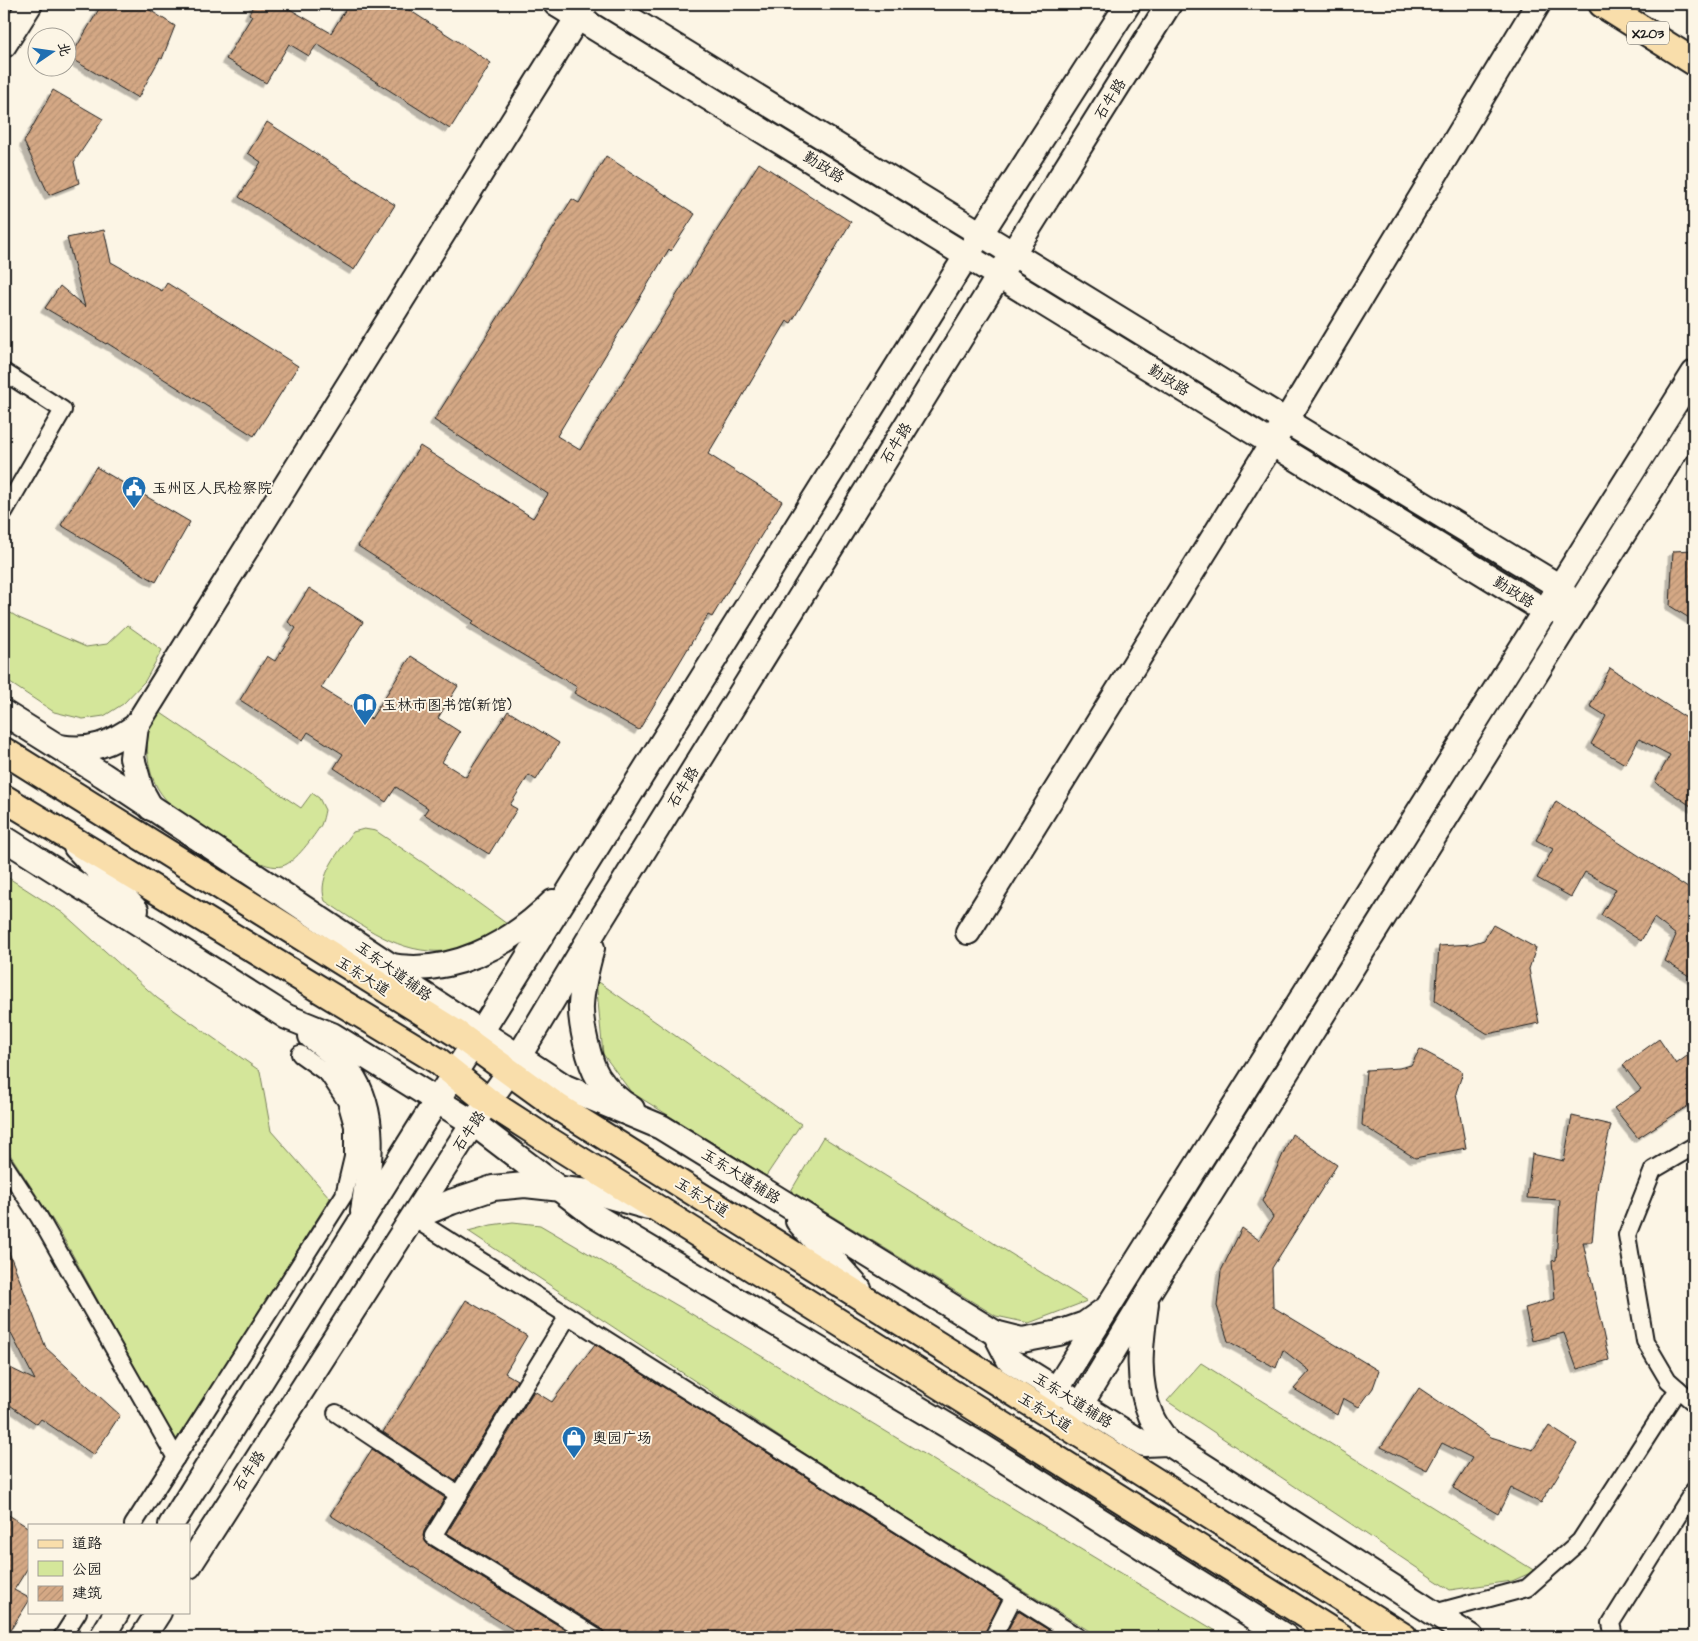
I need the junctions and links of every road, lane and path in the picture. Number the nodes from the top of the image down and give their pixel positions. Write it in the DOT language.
graph roads {
  1 [pos="30,4"];
  2 [pos="556,4"];
  3 [pos="606,4"];
  4 [pos="1128,4"];
  5 [pos="1169,4"];
  6 [pos="1538,4"];
  7 [pos="1602,4"];
  8 [pos="582,10"];
  9 [pos="4,45"];
  10 [pos="1694,62"];
  11 [pos="980,234"];
  12 [pos="1013,254"];
  13 [pos="967,255"];
  14 [pos="999,276"];
  15 [pos="4,372"];
  16 [pos="1694,373"];
  17 [pos="1694,421"];
  18 [pos="1286,422"];
  19 [pos="1272,443"];
  20 [pos="4,512"];
  21 [pos="1560,587"];
  22 [pos="1545,611"];
  23 [pos="1575,611"];
  24 [pos="4,713"];
  25 [pos="136,726"];
  26 [pos="5,746"];
  27 [pos="57,746"];
  28 [pos="4,798"];
  29 [pos="150,806"];
  30 [pos="65,835"];
  31 [pos="4,838"];
  32 [pos="191,868"];
  33 [pos="576,880"];
  34 [pos="597,926"];
  35 [pos="968,932"];
  36 [pos="306,940"];
  37 [pos="391,966"];
  38 [pos="287,1018"];
  39 [pos="477,1038"];
  40 [pos="300,1054"];
  41 [pos="515,1064"];
  42 [pos="454,1075"];
  43 [pos="437,1100"];
  44 [pos="489,1102"];
  45 [pos="474,1123"];
  46 [pos="661,1127"];
  47 [pos="1694,1146"];
  48 [pos="4,1164"];
  49 [pos="676,1181"];
  50 [pos="562,1190"];
  51 [pos="659,1210"];
  52 [pos="412,1218"];
  53 [pos="361,1222"];
  54 [pos="1146,1295"];
  55 [pos="874,1305"];
  56 [pos="1109,1307"];
  57 [pos="568,1316"];
  58 [pos="995,1333"];
  59 [pos="1678,1389"];
  60 [pos="1057,1390"];
  61 [pos="1694,1403"];
  62 [pos="1081,1405"];
  63 [pos="1043,1411"];
  64 [pos="336,1413"];
  65 [pos="1068,1427"];
  66 [pos="1168,1443"];
  67 [pos="176,1458"];
  68 [pos="1694,1490"];
  69 [pos="459,1495"];
  70 [pos="134,1524"];
  71 [pos="172,1524"];
  72 [pos="190,1564"];
  73 [pos="1013,1598"];
  74 [pos="1434,1613"];
  75 [pos="77,1614"];
  76 [pos="117,1614"];
  77 [pos="158,1614"];
  78 [pos="62,1637"];
  79 [pos="102,1637"];
  80 [pos="143,1637"];
  81 [pos="596,1637"];
  82 [pos="992,1637"];
  83 [pos="1078,1637"];
  84 [pos="1286,1637"];
  85 [pos="1341,1637"];
  86 [pos="1404,1637"];
  87 [pos="1471,1637"];
  88 [pos="1614,1637"];
  1 -- 9 [label="street"];
  2 -- 8 [label="street, 勤政路"];
  3 -- 11 [label="street, 勤政路"];
  4 -- 11 [label="street"];
  5 -- 12 [label="street, 石牛路"];
  6 -- 18 [label="street"];
  7 -- 10 [label="main road, X203"];
  8 -- 13 [label="street, 勤政路"];
  8 -- 25 [label="street"];
  11 -- 12 [label="street, 勤政路"];
  11 -- 13 [label="street"];
  12 -- 14 [label="street, 石牛路"];
  12 -- 18 [label="street, 勤政路"];
  13 -- 14 [label="street, 勤政路"];
  13 -- 33 [label="street"];
  14 -- 19 [label="street, 勤政路"];
  14 -- 34 [label="street, 石牛路"];
  15 -- 20 [label="street"];
  16 -- 21 [label="street"];
  17 -- 23 [label="street"];
  18 -- 19 [label="street"];
  18 -- 21 [label="street, 勤政路"];
  19 -- 22 [label="street, 勤政路"];
  19 -- 35 [label="street"];
  21 -- 22 [label="street"];
  21 -- 23 [label="street, 勤政路"];
  22 -- 23 [label="street, 勤政路"];
  22 -- 56 [label="street"];
  23 -- 54 [label="street"];
  24 -- 27 [label="street, 玉东大道辅路"];
  25 -- 27 [label="street"];
  25 -- 29 [label="street"];
  26 -- 27 [label="street"];
  26 -- 32 [label="main road, 玉东大道"];
  27 -- 29 [label="street, 玉东大道辅路"];
  28 -- 30 [label="main road"];
  29 -- 32 [label="street"];
  29 -- 37 [label="street, 玉东大道辅路"];
  30 -- 38 [label="street"];
  30 -- 42 [label="main road"];
  31 -- 38 [label="street"];
  32 -- 36 [label="main road, 玉东大道"];
  33 -- 37 [label="street"];
  33 -- 39 [label="street"];
  34 -- 41 [label="street, 石牛路"];
  34 -- 46 [label="street"];
  36 -- 37 [label="street"];
  36 -- 39 [label="main road, 玉东大道"];
  37 -- 39 [label="street, 玉东大道辅路"];
  38 -- 43 [label="street"];
  38 -- 53 [label="street"];
  39 -- 41 [label="main road, 玉东大道"];
  39 -- 42 [label="street"];
  40 -- 67 [label="street"];
  41 -- 44 [label="street, 石牛路"];
  41 -- 46 [label="street, 玉东大道辅路"];
  41 -- 49 [label="main road, 玉东大道"];
  42 -- 43 [label="street"];
  42 -- 44 [label="main road"];
  43 -- 45 [label="street"];
  43 -- 53 [label="street"];
  44 -- 45 [label="street, 石牛路"];
  44 -- 51 [label="main road"];
  45 -- 50 [label="street"];
  45 -- 52 [label="street, 石牛路"];
  46 -- 55 [label="street"];
  46 -- 58 [label="street, 玉东大道辅路"];
  47 -- 59 [label="street"];
  48 -- 67 [label="street"];
  49 -- 51 [label="main road"];
  49 -- 55 [label="main road, 玉东大道"];
  50 -- 51 [label="street"];
  50 -- 52 [label="street"];
  50 -- 84 [label="street"];
  51 -- 85 [label="main road"];
  52 -- 57 [label="street"];
  52 -- 72 [label="street, 石牛路"];
  53 -- 71 [label="street"];
  54 -- 62 [label="street"];
  54 -- 66 [label="street"];
  55 -- 63 [label="main road, 玉东大道"];
  56 -- 58 [label="street"];
  56 -- 60 [label="street"];
  57 -- 69 [label="street"];
  57 -- 73 [label="street"];
  58 -- 60 [label="street, 玉东大道辅路"];
  59 -- 61 [label="street"];
  59 -- 74 [label="street"];
  60 -- 62 [label="street, 玉东大道辅路"];
  60 -- 63 [label="street"];
  62 -- 65 [label="street"];
  62 -- 66 [label="street, 玉东大道辅路"];
  63 -- 65 [label="main road, 玉东大道"];
  64 -- 69 [label="street"];
  65 -- 86 [label="main road, 玉东大道"];
  66 -- 74 [label="street"];
  67 -- 70 [label="street"];
  68 -- 88 [label="street"];
  69 -- 81 [label="street"];
  73 -- 82 [label="street"];
  73 -- 83 [label="street"];
  74 -- 87 [label="street"];
  75 -- 78 [label="street"];
  76 -- 79 [label="street"];
  77 -- 80 [label="street"];
}
